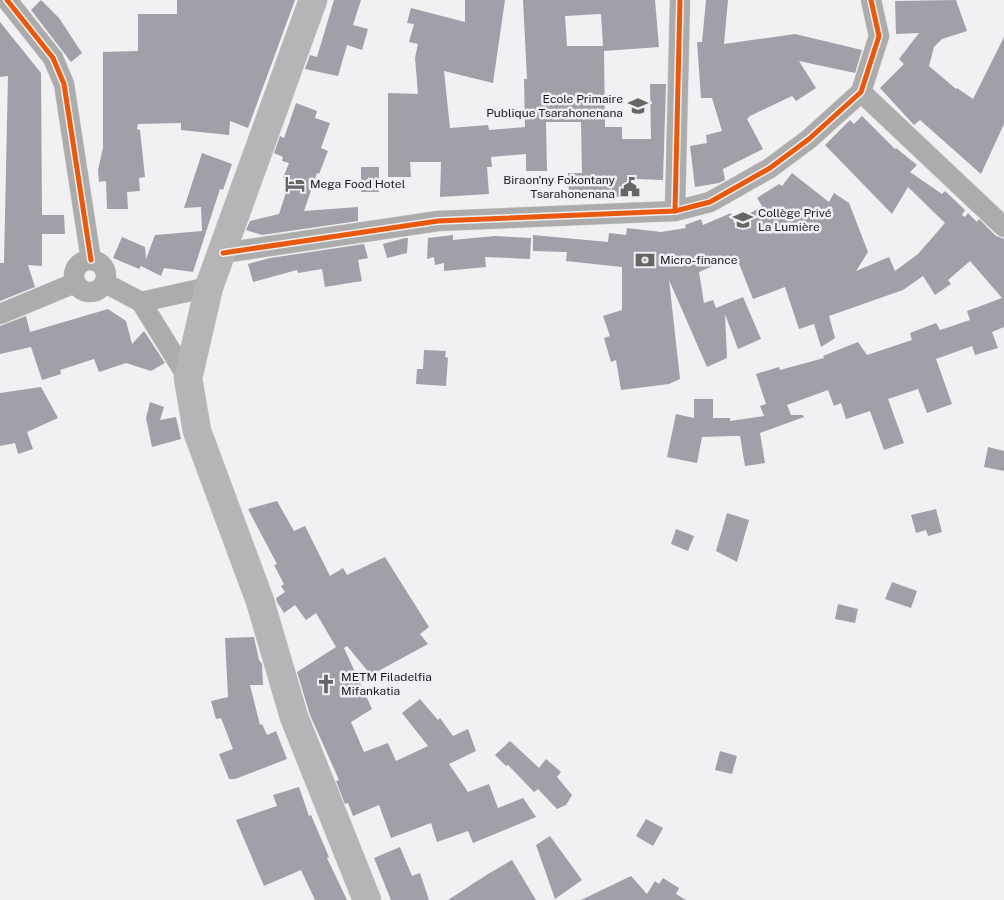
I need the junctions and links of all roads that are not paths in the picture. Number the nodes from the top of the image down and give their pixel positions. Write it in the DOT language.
graph roads {
  1 [pos="7,0"];
  2 [pos="313,0"];
  3 [pos="680,0"];
  4 [pos="871,0"];
  5 [pos="861,92"];
  6 [pos="675,211"];
  7 [pos="1004,227"];
  8 [pos="223,253"];
  9 [pos="90,260"];
  10 [pos="75,283"];
  11 [pos="105,283"];
  12 [pos="209,287"];
  13 [pos="141,302"];
  14 [pos="0,314"];
  15 [pos="188,378"];
  16 [pos="367,900"];
  1 -- 9 [label="street"];
  2 -- 8 [label="main road"];
  3 -- 6 [label="street"];
  4 -- 5 [label="street"];
  5 -- 6 [label="street"];
  5 -- 7 [label="street"];
  6 -- 8 [label="street"];
  8 -- 12 [label="main road"];
  9 -- 10 [label="street"];
  9 -- 11 [label="street"];
  10 -- 11 [label="street"];
  10 -- 14 [label="street"];
  11 -- 13 [label="street"];
  12 -- 13 [label="street"];
  12 -- 15 [label="main road"];
  13 -- 15 [label="street"];
  15 -- 16 [label="main road"];
}
